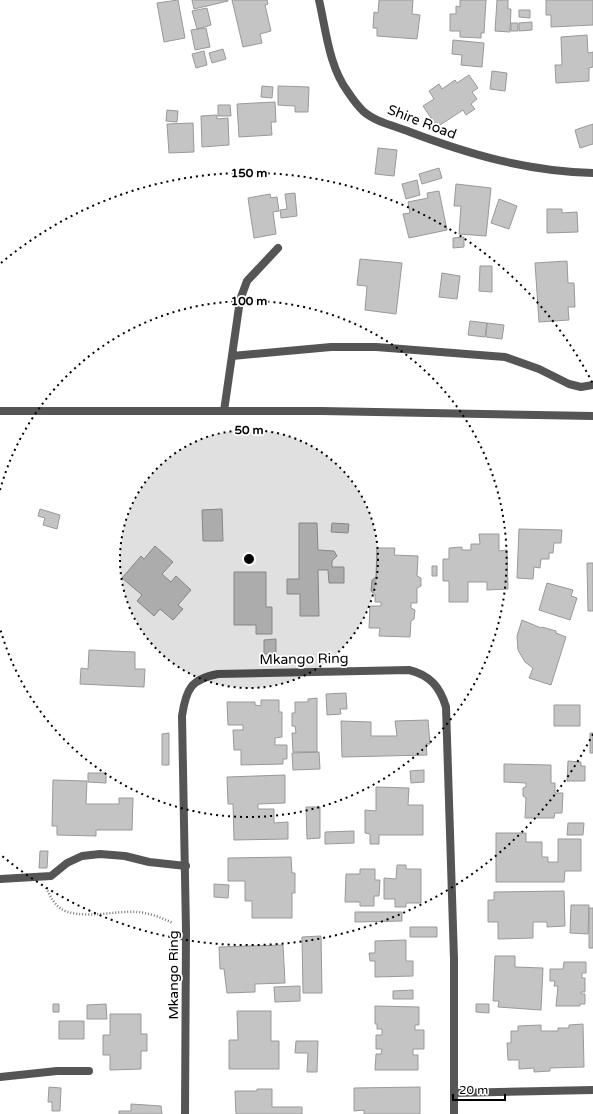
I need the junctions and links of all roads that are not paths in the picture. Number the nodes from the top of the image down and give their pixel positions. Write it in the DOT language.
graph roads {
  1 [pos="319,0"];
  2 [pos="593,173"];
  3 [pos="278,248"];
  4 [pos="232,356"];
  5 [pos="593,385"];
  6 [pos="0,411"];
  7 [pos="224,411"];
  8 [pos="593,416"];
  9 [pos="186,866"];
  10 [pos="0,879"];
  11 [pos="89,1071"];
  12 [pos="0,1077"];
  13 [pos="593,1090"];
  14 [pos="454,1093"];
  15 [pos="185,1114"];
  16 [pos="454,1114"];
  1 -- 2 [label="street, Shire Road"];
  3 -- 4 [label="street"];
  4 -- 5 [label="street"];
  4 -- 7 [label="street"];
  6 -- 7 [label="street"];
  7 -- 8 [label="street"];
  9 -- 10 [label="street"];
  9 -- 14 [label="street, Mkango Ring"];
  9 -- 15 [label="street, Mkango Ring"];
  11 -- 12 [label="street"];
  13 -- 14 [label="street"];
  14 -- 16 [label="street, Mkango Ring"];
}
